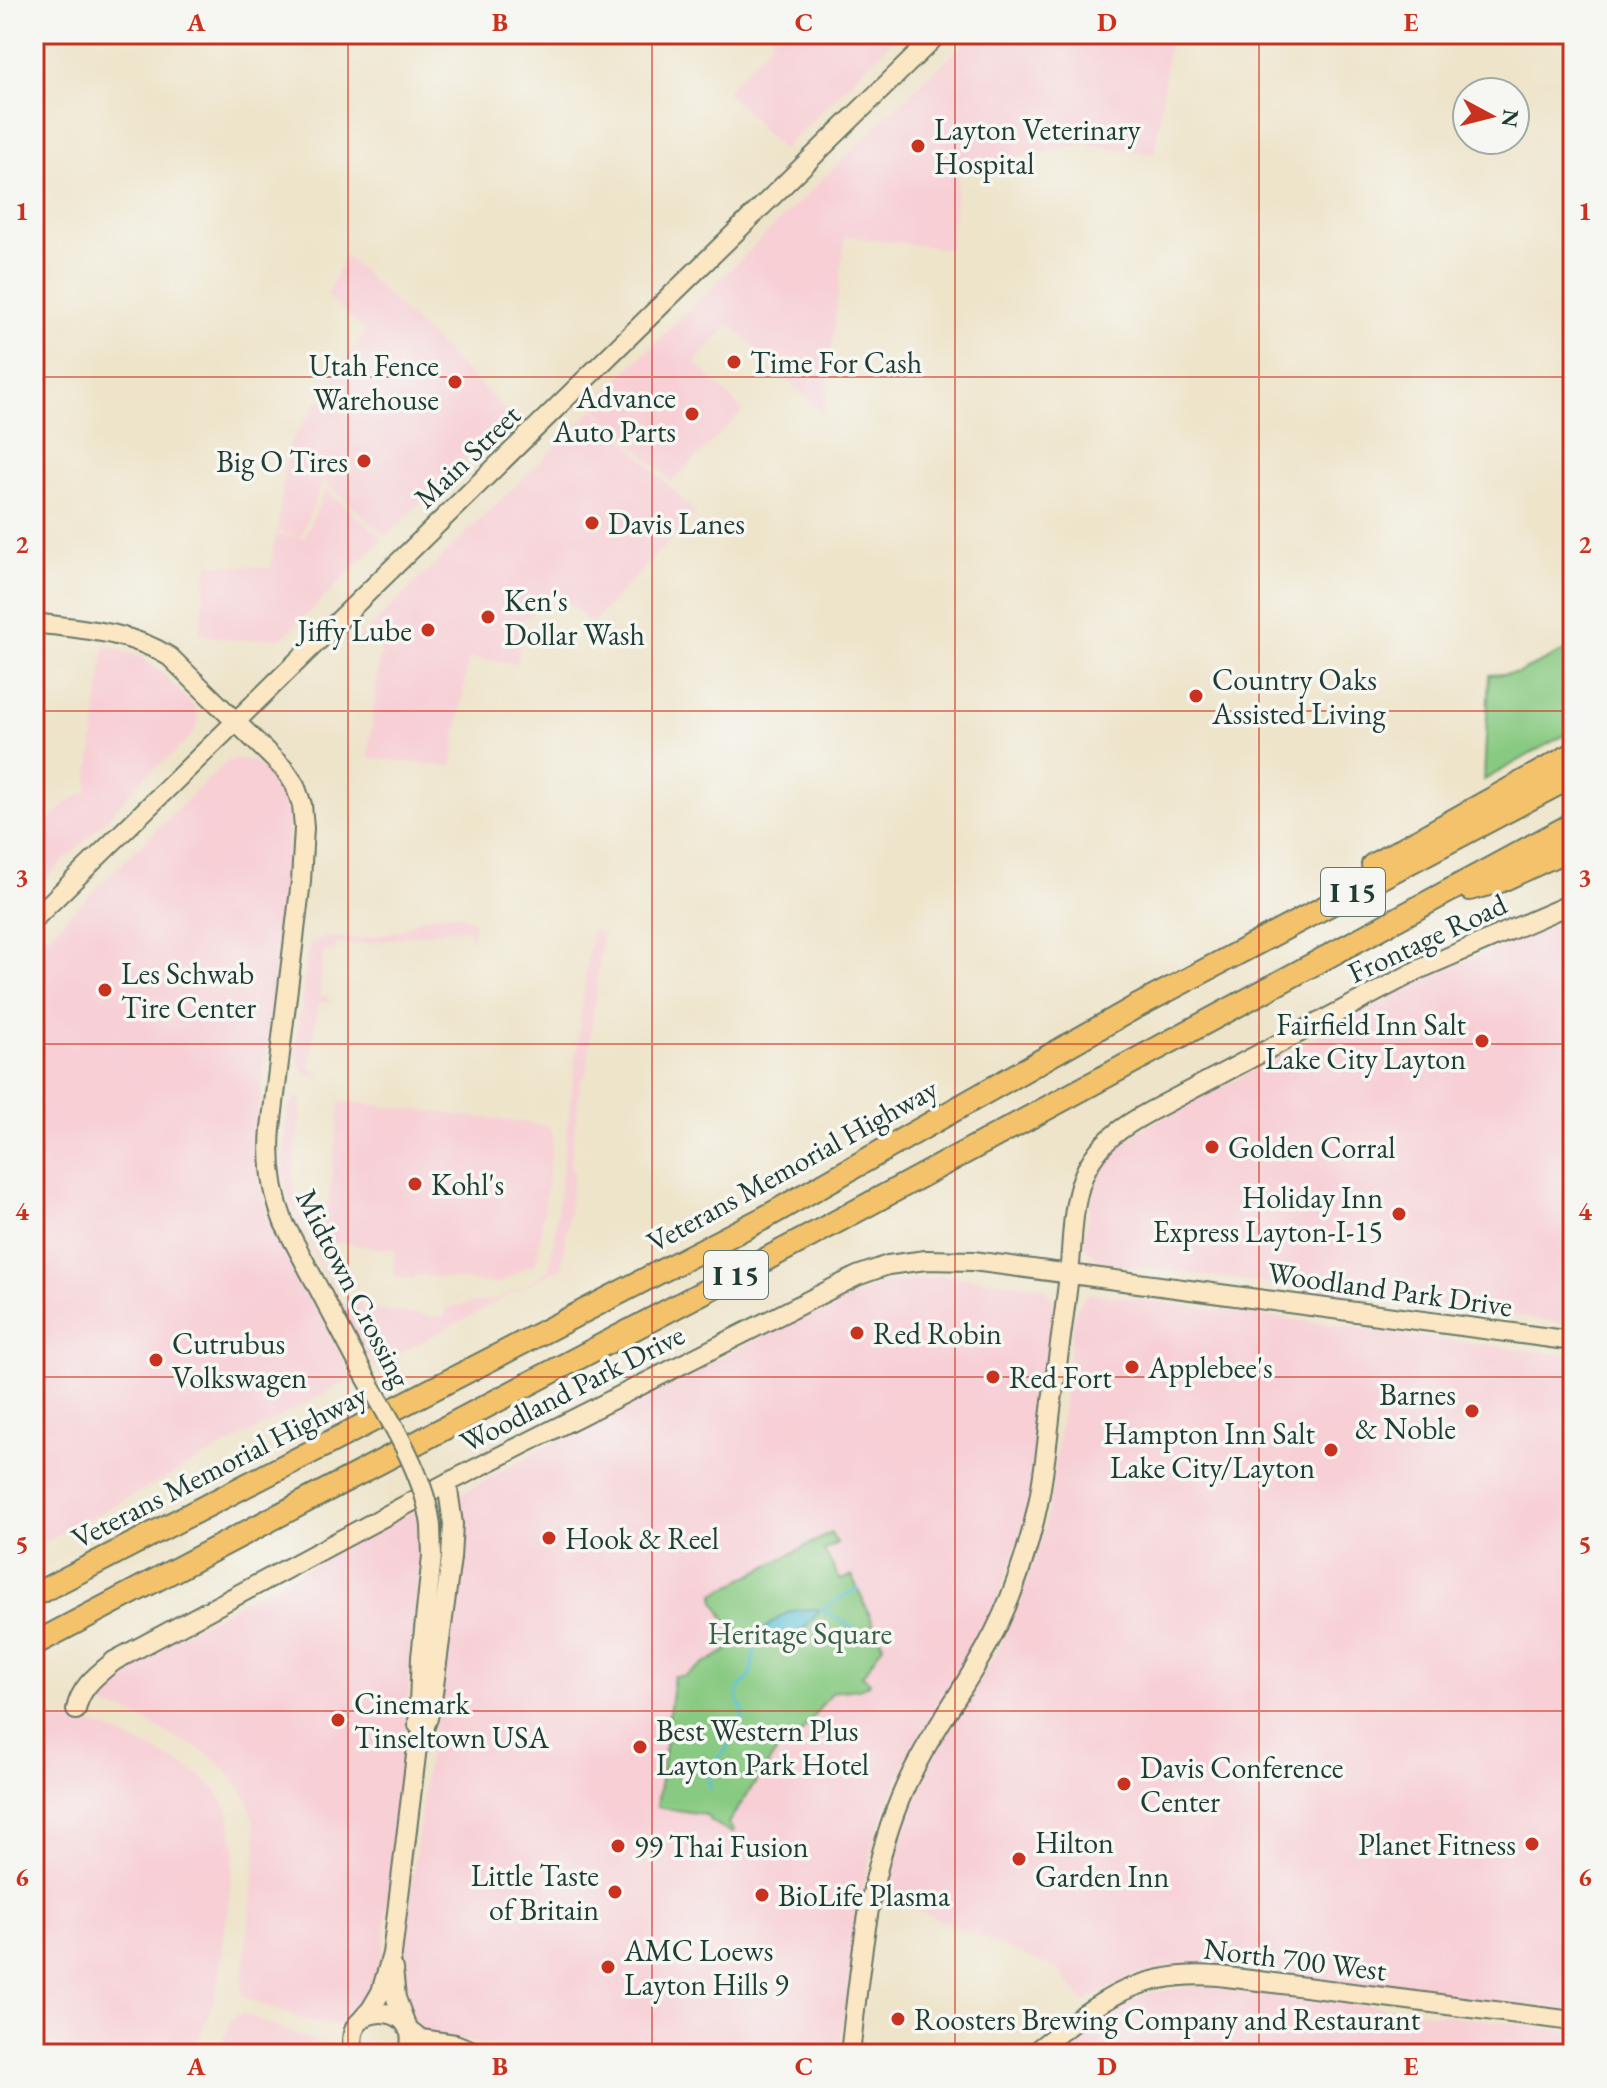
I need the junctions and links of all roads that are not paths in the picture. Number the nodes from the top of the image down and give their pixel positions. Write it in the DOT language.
graph roads {
  1 [pos="938,34"];
  2 [pos="34,623"];
  3 [pos="237,721"];
  4 [pos="1573,754"];
  5 [pos="1573,776"];
  6 [pos="1573,824"];
  7 [pos="1573,847"];
  8 [pos="1434,898"];
  9 [pos="1573,903"];
  10 [pos="34,919"];
  11 [pos="1132,1009"];
  12 [pos="1069,1274"];
  13 [pos="1573,1341"];
  14 [pos="447,1483"];
  15 [pos="34,1595"];
  16 [pos="34,1644"];
  17 [pos="76,1710"];
  18 [pos="417,1747"];
  19 [pos="392,1954"];
  20 [pos="363,2018"];
  21 [pos="1573,2021"];
  22 [pos="407,2027"];
  23 [pos="355,2054"];
  24 [pos="408,2054"];
  25 [pos="481,2054"];
  26 [pos="850,2054"];
  27 [pos="1032,2054"];
  1 -- 3 [label="street, Main Street"];
  2 -- 3 [label="street, Midtown Crossing"];
  3 -- 10 [label="street, Main Street"];
  3 -- 18 [label="street, Midtown Crossing, bridge"];
  4 -- 11 [label="highway"];
  5 -- 11 [label="highway, Veterans Memorial Highway / I 15"];
  6 -- 8 [label="highway, I 15"];
  7 -- 8 [label="highway"];
  8 -- 16 [label="highway, I 15"];
  9 -- 12 [label="street, Frontage Road"];
  11 -- 15 [label="highway, Veterans Memorial Highway / I 15"];
  12 -- 13 [label="street, Woodland Park Drive"];
  12 -- 14 [label="street, Woodland Park Drive"];
  12 -- 26 [label="street"];
  14 -- 17 [label="street, Woodland Park Drive"];
  14 -- 18 [label="street"];
  18 -- 19 [label="street"];
  19 -- 20 [label="street"];
  19 -- 22 [label="street"];
  20 -- 22 [label="street"];
  20 -- 23 [label="street"];
  21 -- 27 [label="street, North 700 West"];
  22 -- 24 [label="street"];
  22 -- 25 [label="street"];
}
